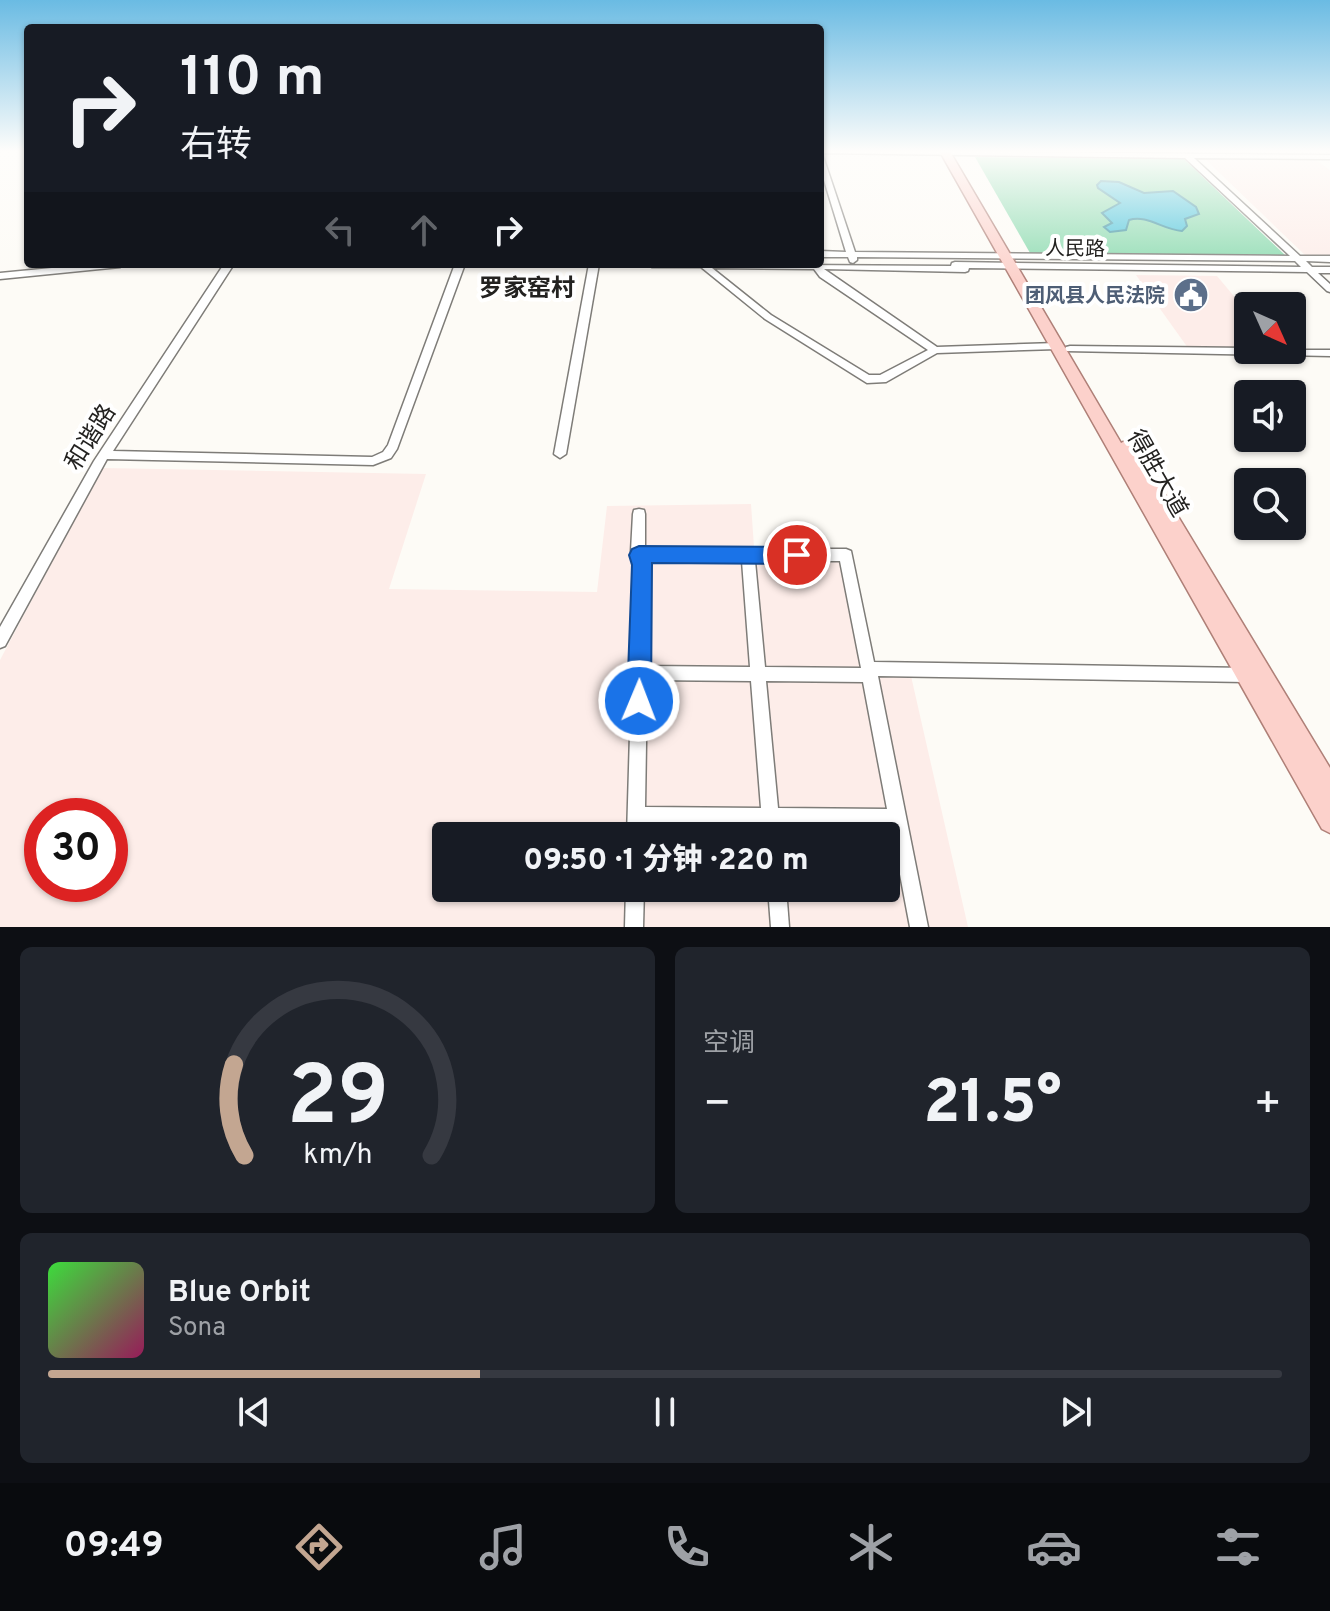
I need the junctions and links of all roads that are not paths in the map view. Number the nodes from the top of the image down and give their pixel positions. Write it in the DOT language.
graph roads {
  1 [pos="830,193"];
  2 [pos="974,193"];
  3 [pos="1228,193"];
  4 [pos="824,245"];
  5 [pos="847,257"];
  6 [pos="1297,258"];
  7 [pos="1330,259"];
  8 [pos="824,260"];
  9 [pos="824,261"];
  10 [pos="1013,261"];
  11 [pos="24,267"];
  12 [pos="52,268"];
  13 [pos="73,268"];
  14 [pos="226,268"];
  15 [pos="459,268"];
  16 [pos="593,268"];
  17 [pos="707,268"];
  18 [pos="821,268"];
  19 [pos="1308,268"];
  20 [pos="1330,268"];
  21 [pos="2,274"];
  22 [pos="1330,289"];
  23 [pos="1063,347"];
  24 [pos="935,350"];
  25 [pos="1330,353"];
  26 [pos="560,454"];
  27 [pos="104,455"];
  28 [pos="639,514"];
  29 [pos="639,555"];
  30 [pos="748,555"];
  31 [pos="0,641"];
  32 [pos="870,672"];
  33 [pos="640,673"];
  34 [pos="758,674"];
  35 [pos="1246,675"];
  36 [pos="1330,789"];
  37 [pos="636,816"];
  38 [pos="771,817"];
  39 [pos="898,818"];
  40 [pos="1330,821"];
  41 [pos="636,822"];
  42 [pos="771,822"];
  43 [pos="635,902"];
  44 [pos="778,902"];
  45 [pos="634,927"];
  46 [pos="780,927"];
  47 [pos="919,927"];
  1 -- 5 [label="street"];
  2 -- 10 [label="main road, 得胜大道"];
  3 -- 6 [label="street"];
  4 -- 5 [label="street"];
  5 -- 8 [label="street, 人民路"];
  5 -- 10 [label="street, 人民路"];
  6 -- 7 [label="street"];
  6 -- 10 [label="street"];
  6 -- 19 [label="street"];
  9 -- 10 [label="street, 人民路"];
  10 -- 19 [label="street, 人民路"];
  10 -- 23 [label="main road, 得胜大道"];
  11 -- 21 [label="street"];
  12 -- 21 [label="street"];
  13 -- 21 [label="street"];
  14 -- 27 [label="street, 和谐路"];
  15 -- 27 [label="street"];
  16 -- 26 [label="street"];
  17 -- 24 [label="street"];
  18 -- 24 [label="street"];
  19 -- 20 [label="street, 人民路"];
  19 -- 22 [label="street"];
  23 -- 24 [label="street"];
  23 -- 25 [label="street"];
  23 -- 35 [label="main road, 得胜大道"];
  23 -- 36 [label="main road, 得胜大道"];
  27 -- 31 [label="street, 和谐路"];
  28 -- 29 [label="street"];
  29 -- 30 [label="street"];
  29 -- 33 [label="street"];
  30 -- 32 [label="street"];
  30 -- 34 [label="street"];
  32 -- 34 [label="street"];
  32 -- 35 [label="street"];
  32 -- 39 [label="street"];
  33 -- 34 [label="street"];
  33 -- 37 [label="street"];
  34 -- 38 [label="street"];
  35 -- 40 [label="main road, 得胜大道"];
  37 -- 38 [label="street"];
  37 -- 41 [label="street"];
  38 -- 39 [label="street"];
  38 -- 42 [label="street"];
  39 -- 47 [label="street"];
  43 -- 45 [label="street"];
  44 -- 46 [label="street"];
}
